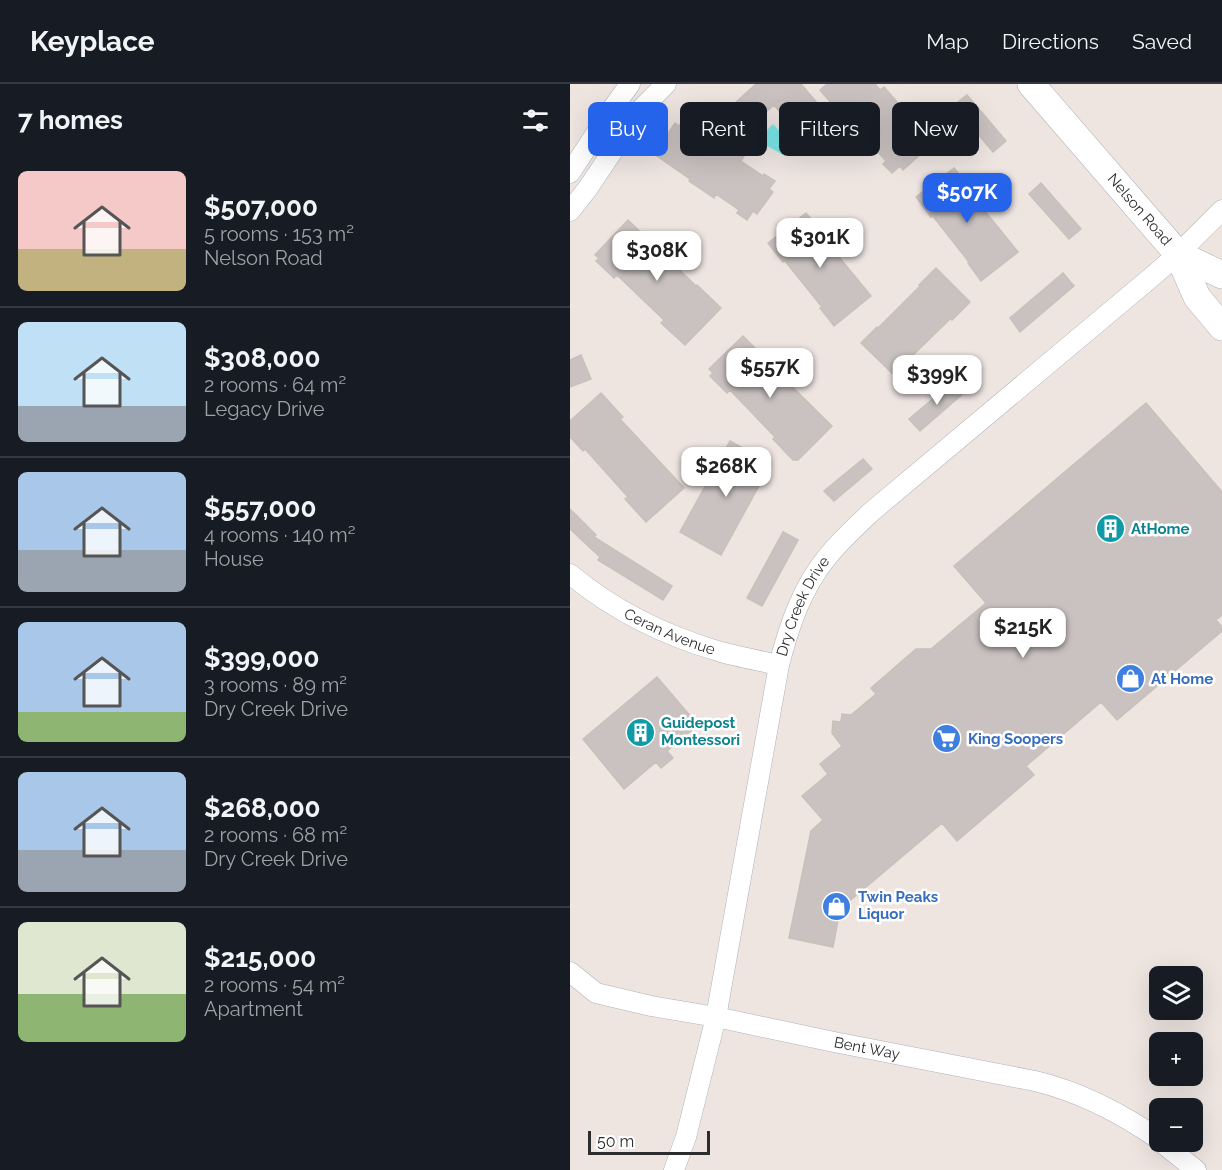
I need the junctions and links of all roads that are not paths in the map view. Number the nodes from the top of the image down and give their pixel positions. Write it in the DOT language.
graph roads {
  1 [pos="630,84"];
  2 [pos="666,84"];
  3 [pos="1031,84"];
  4 [pos="570,173"];
  5 [pos="1222,210"];
  6 [pos="570,211"];
  7 [pos="1178,254"];
  8 [pos="1222,275"];
  9 [pos="1222,327"];
  10 [pos="570,574"];
  11 [pos="779,665"];
  12 [pos="570,972"];
  13 [pos="716,1017"];
  14 [pos="1149,1133"];
  15 [pos="1174,1152"];
  16 [pos="674,1170"];
  17 [pos="1196,1170"];
  1 -- 4 [label="street"];
  2 -- 6 [label="street"];
  3 -- 7 [label="main road, Nelson Road"];
  5 -- 7 [label="street, Dry Creek Drive"];
  7 -- 8 [label="main road, Nelson Road"];
  7 -- 9 [label="main road, Nelson Road"];
  7 -- 11 [label="street, Dry Creek Drive"];
  10 -- 11 [label="street, Ceran Avenue"];
  11 -- 13 [label="street, Dry Creek Drive"];
  12 -- 13 [label="street, Bent Way"];
  13 -- 14 [label="street, Bent Way"];
  13 -- 16 [label="street, Dry Creek Drive"];
  15 -- 17 [label="street, Bent Way"];
}
